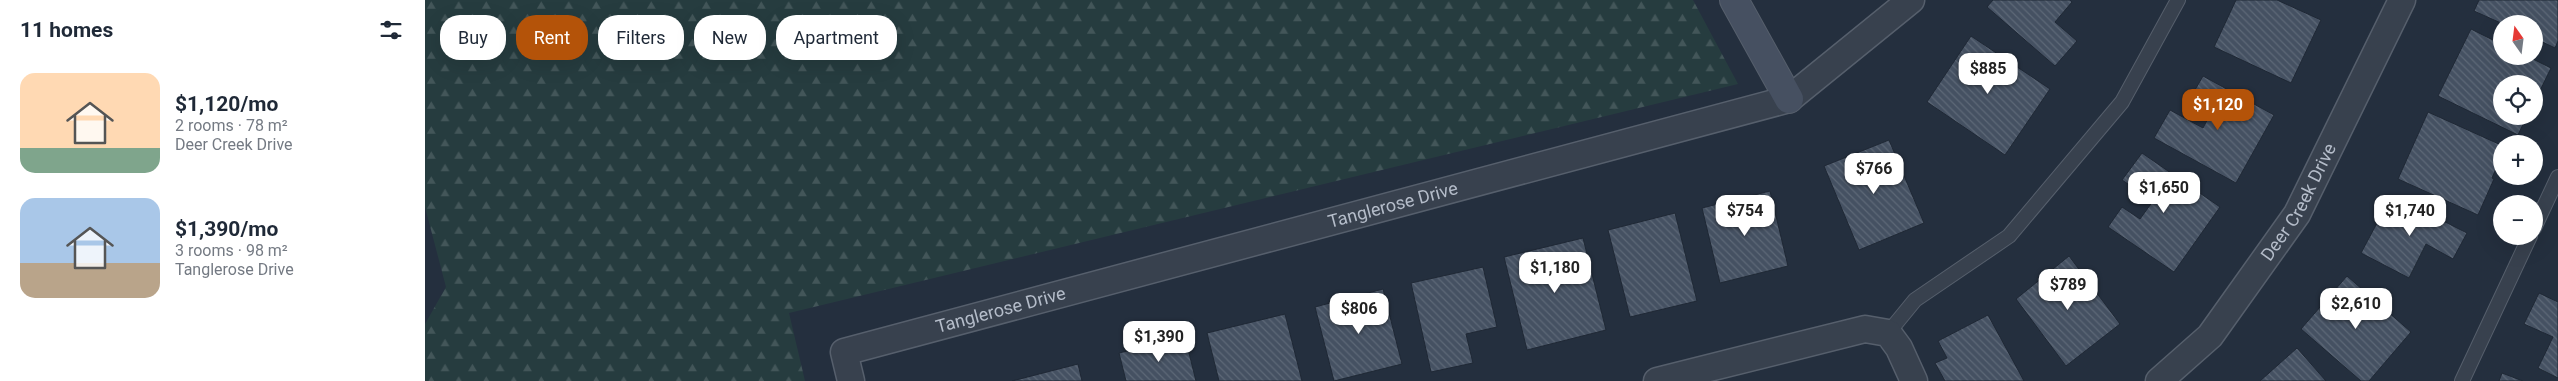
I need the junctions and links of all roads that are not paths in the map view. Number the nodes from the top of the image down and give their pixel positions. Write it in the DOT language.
graph roads {
  1 [pos="1734,0"];
  2 [pos="1911,0"];
  3 [pos="2178,0"];
  4 [pos="2402,0"];
  5 [pos="1789,99"];
  6 [pos="2558,177"];
  7 [pos="2543,209"];
  8 [pos="2526,245"];
  9 [pos="1888,333"];
  10 [pos="851,381"];
  11 [pos="1657,381"];
  12 [pos="1914,381"];
  13 [pos="2159,381"];
  14 [pos="2462,381"];
  1 -- 5 [label="street"];
  2 -- 5 [label="street, Tanglerose Drive"];
  3 -- 9 [label="lane"];
  4 -- 13 [label="street, Deer Creek Drive"];
  5 -- 10 [label="street, Tanglerose Drive"];
  6 -- 7 [label="lane"];
  8 -- 14 [label="lane"];
  9 -- 11 [label="street"];
  9 -- 12 [label="street"];
}
